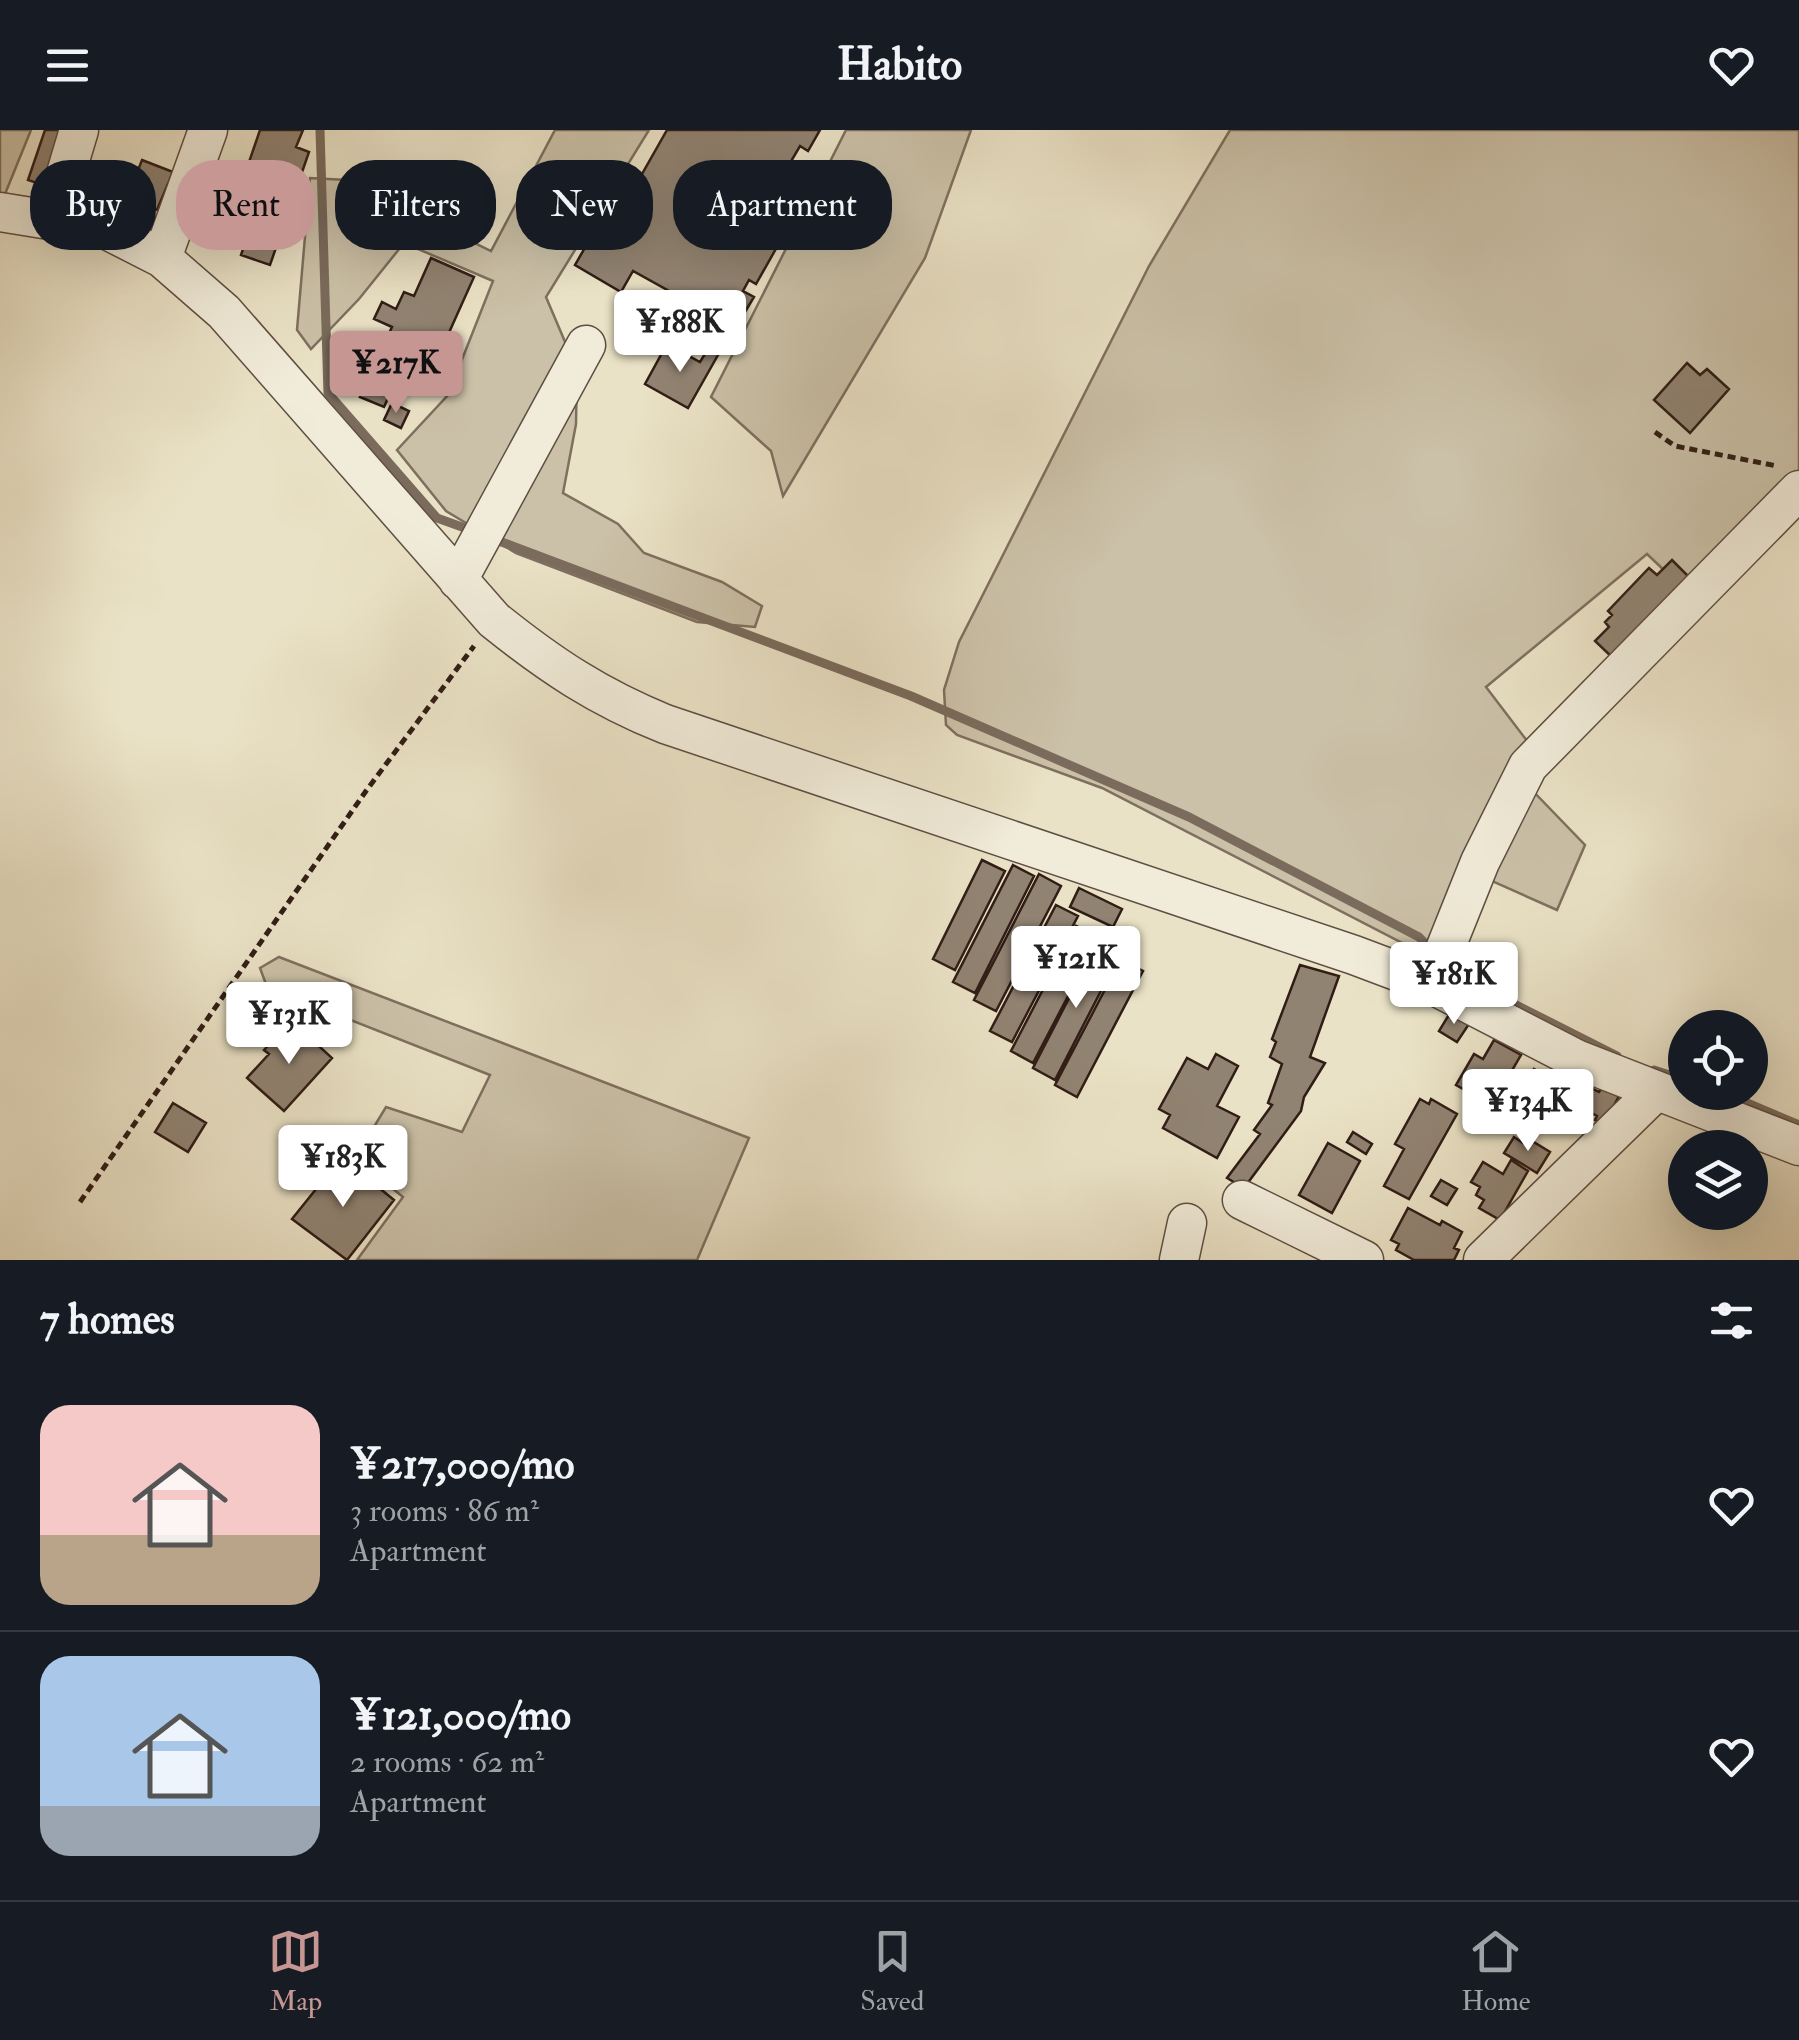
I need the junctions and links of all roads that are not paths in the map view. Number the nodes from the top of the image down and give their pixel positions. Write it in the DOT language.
graph roads {
  1 [pos="78,130"];
  2 [pos="208,130"];
  3 [pos="69,160"];
  4 [pos="0,212"];
  5 [pos="30,217"];
  6 [pos="146,250"];
  7 [pos="162,258"];
  8 [pos="586,345"];
  9 [pos="1791,479"];
  10 [pos="458,580"];
  11 [pos="1430,984"];
  12 [pos="1656,1092"];
  13 [pos="1799,1146"];
  14 [pos="1242,1200"];
  15 [pos="1187,1223"];
  16 [pos="1179,1260"];
  17 [pos="1364,1260"];
  18 [pos="1483,1260"];
  1 -- 3 [label="street"];
  2 -- 7 [label="street"];
  4 -- 5 [label="street"];
  6 -- 7 [label="street"];
  7 -- 10 [label="street"];
  8 -- 10 [label="street"];
  9 -- 11 [label="street"];
  10 -- 11 [label="street"];
  11 -- 12 [label="street"];
  12 -- 13 [label="street"];
  12 -- 18 [label="street"];
  14 -- 17 [label="street"];
  15 -- 16 [label="street"];
}
